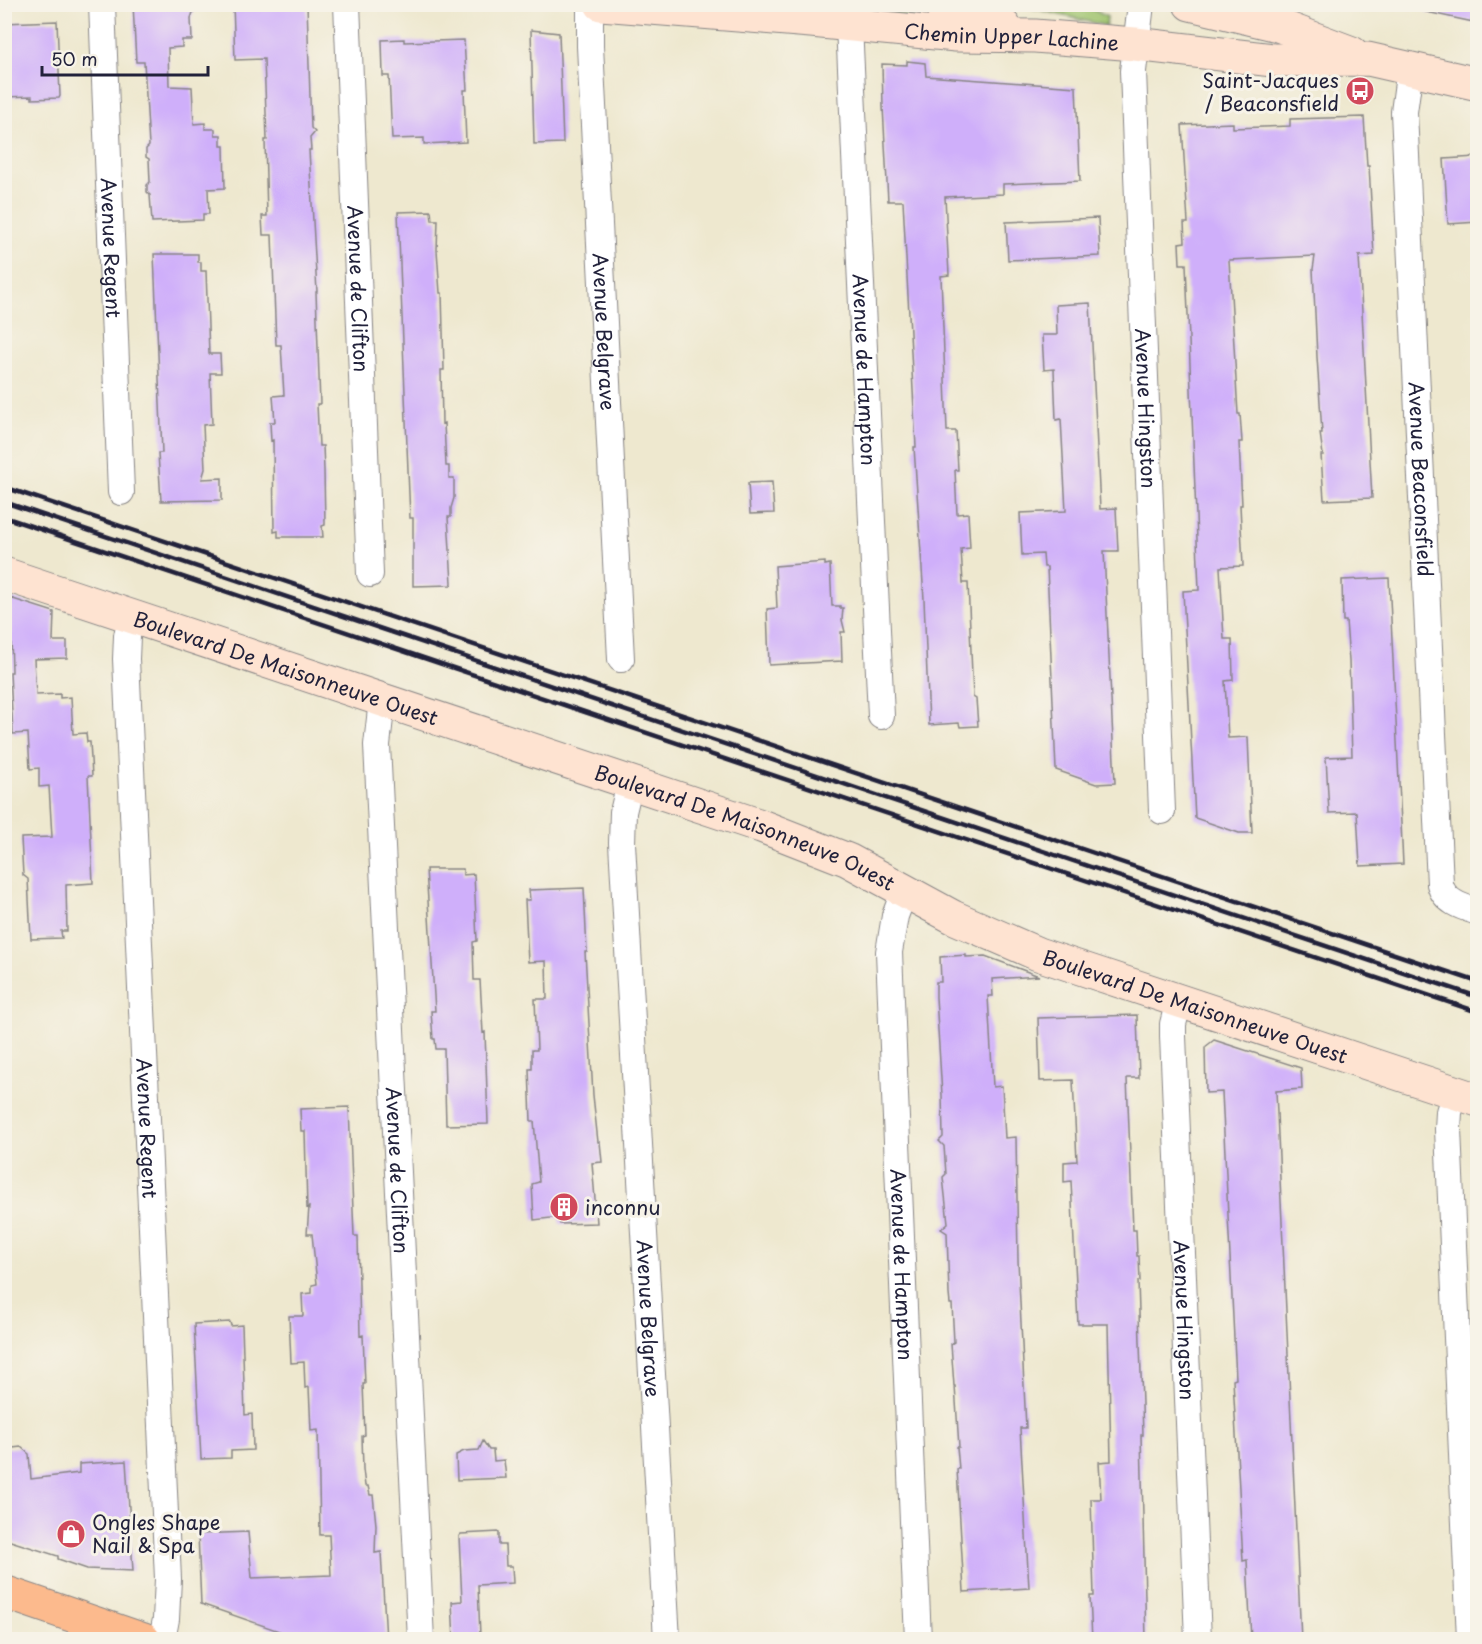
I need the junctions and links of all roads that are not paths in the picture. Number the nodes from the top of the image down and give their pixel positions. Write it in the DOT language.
graph roads {
  1 [pos="102,4"];
  2 [pos="347,4"];
  3 [pos="590,4"];
  4 [pos="601,4"];
  5 [pos="941,4"];
  6 [pos="1141,4"];
  7 [pos="1190,4"];
  8 [pos="849,25"];
  9 [pos="1035,36"];
  10 [pos="1135,44"];
  11 [pos="1368,59"];
  12 [pos="1410,68"];
  13 [pos="1478,84"];
  14 [pos="121,492"];
  15 [pos="4,574"];
  16 [pos="370,574"];
  17 [pos="131,616"];
  18 [pos="621,659"];
  19 [pos="382,700"];
  20 [pos="881,716"];
  21 [pos="630,783"];
  22 [pos="1162,811"];
  23 [pos="904,892"];
  24 [pos="1478,912"];
  25 [pos="1179,1001"];
  26 [pos="1466,1097"];
  27 [pos="4,1592"];
  28 [pos="144,1640"];
  29 [pos="162,1640"];
  30 [pos="420,1640"];
  31 [pos="667,1640"];
  32 [pos="918,1640"];
  33 [pos="1198,1640"];
  34 [pos="1470,1640"];
  1 -- 14 [label="street, Avenue Regent"];
  2 -- 16 [label="street, Avenue de Clifton"];
  3 -- 18 [label="street, Avenue Belgrave"];
  4 -- 8 [label="street, Chemin Upper Lachine"];
  5 -- 9 [label="street"];
  6 -- 10 [label="street, Avenue Hingston"];
  7 -- 11 [label="street"];
  8 -- 9 [label="street, Chemin Upper Lachine"];
  8 -- 20 [label="street, Avenue de Hampton"];
  9 -- 10 [label="street, Chemin Upper Lachine"];
  10 -- 11 [label="street, Chemin Upper Lachine"];
  10 -- 22 [label="street, Avenue Hingston"];
  11 -- 12 [label="street"];
  12 -- 13 [label="street"];
  12 -- 24 [label="street, Avenue Beaconsfield"];
  15 -- 17 [label="street, Boulevard De Maisonneuve Ouest"];
  17 -- 19 [label="street, Boulevard De Maisonneuve Ouest"];
  17 -- 29 [label="street, Avenue Regent"];
  19 -- 21 [label="street, Boulevard De Maisonneuve Ouest"];
  19 -- 30 [label="street, Avenue de Clifton"];
  21 -- 23 [label="street, Boulevard De Maisonneuve Ouest"];
  21 -- 31 [label="street, Avenue Belgrave"];
  23 -- 25 [label="street, Boulevard De Maisonneuve Ouest"];
  23 -- 32 [label="street, Avenue de Hampton"];
  25 -- 26 [label="street, Boulevard De Maisonneuve Ouest"];
  25 -- 33 [label="street, Avenue Hingston"];
  26 -- 34 [label="street"];
  27 -- 28 [label="main road"];
}
